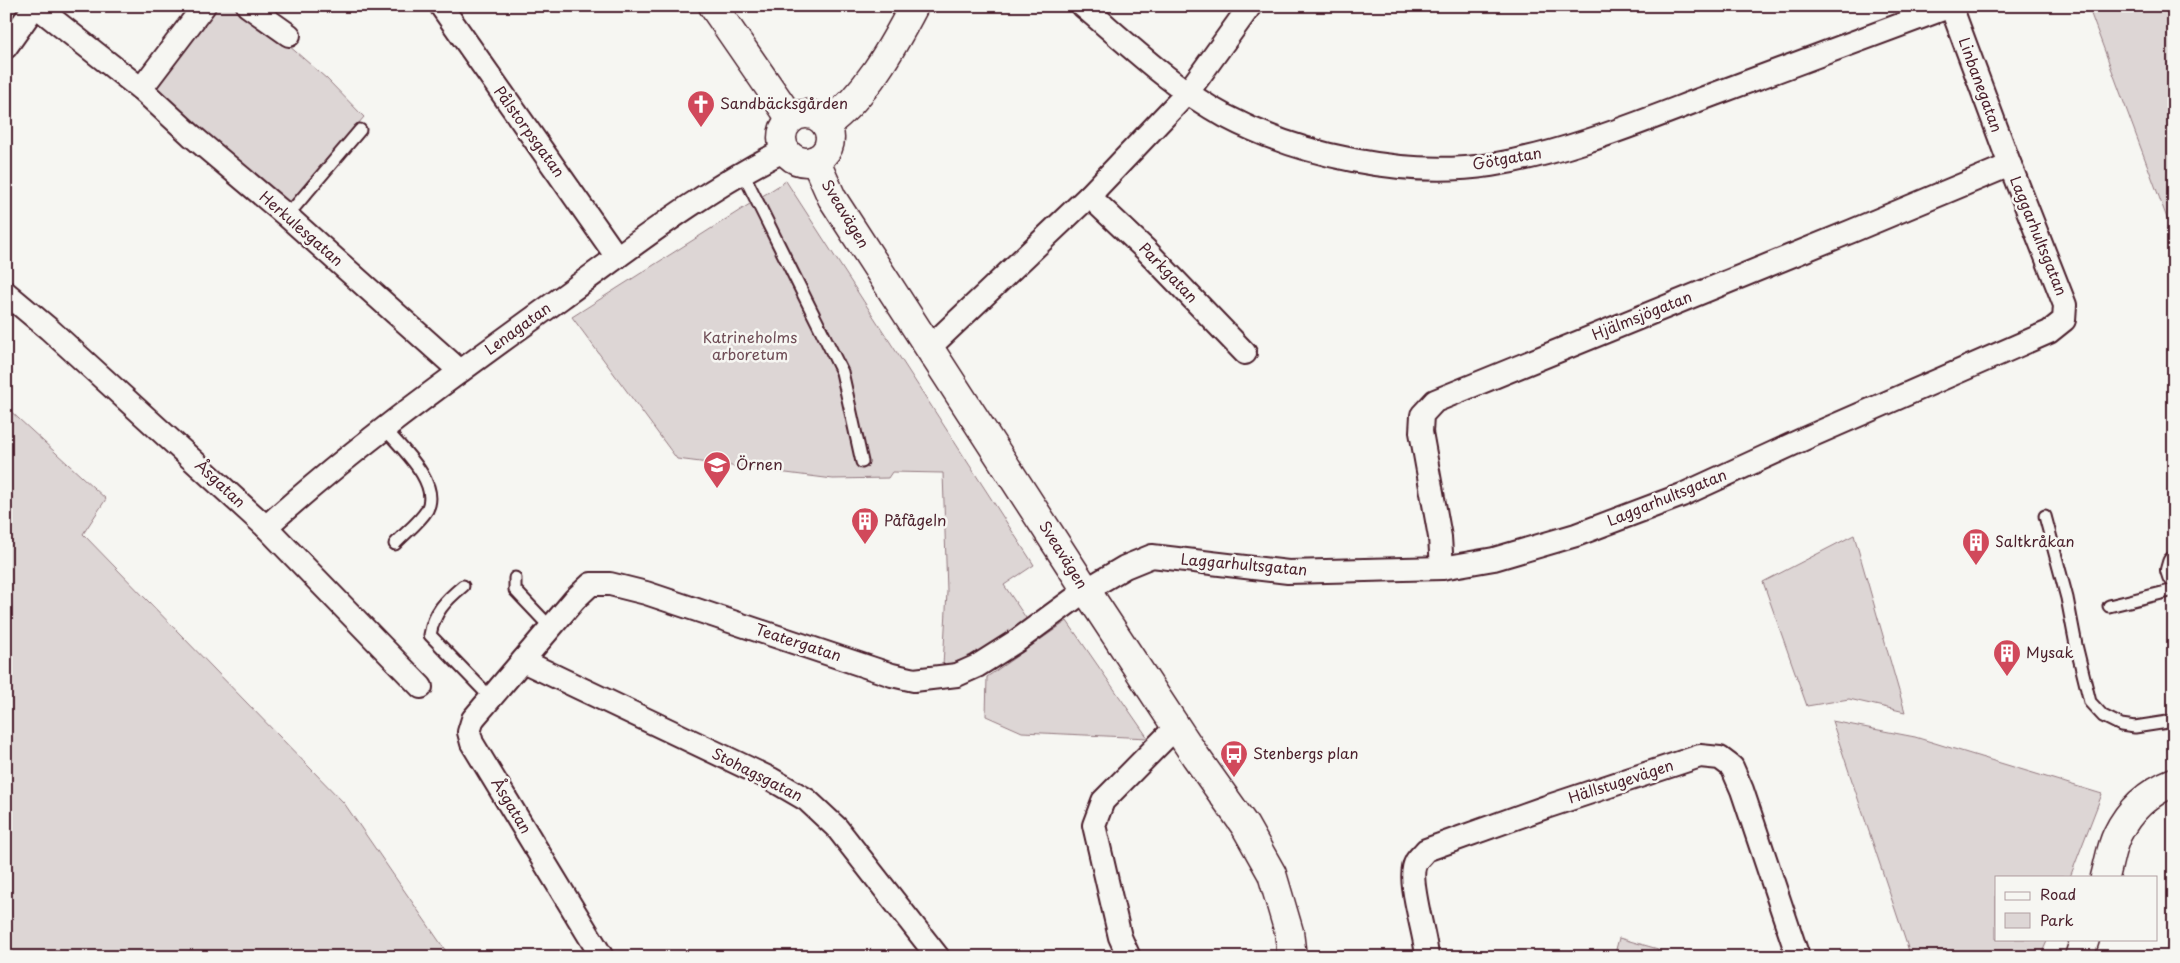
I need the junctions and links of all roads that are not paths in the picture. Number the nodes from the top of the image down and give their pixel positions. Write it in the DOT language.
graph roads {
  1 [pos="36,6"];
  2 [pos="204,6"];
  3 [pos="248,6"];
  4 [pos="441,6"];
  5 [pos="713,6"];
  6 [pos="914,6"];
  7 [pos="1083,6"];
  8 [pos="1250,6"];
  9 [pos="1951,6"];
  10 [pos="289,35"];
  11 [pos="6,47"];
  12 [pos="142,89"];
  13 [pos="1188,92"];
  14 [pos="791,119"];
  15 [pos="826,125"];
  16 [pos="360,130"];
  17 [pos="785,150"];
  18 [pos="815,160"];
  19 [pos="2010,164"];
  20 [pos="742,171"];
  21 [pos="1089,196"];
  22 [pos="287,216"];
  23 [pos="618,257"];
  24 [pos="6,293"];
  25 [pos="930,348"];
  26 [pos="1245,353"];
  27 [pos="460,371"];
  28 [pos="385,429"];
  29 [pos="862,462"];
  30 [pos="2045,516"];
  31 [pos="266,527"];
  32 [pos="395,544"];
  33 [pos="2174,564"];
  34 [pos="1442,568"];
  35 [pos="2174,576"];
  36 [pos="515,578"];
  37 [pos="463,586"];
  38 [pos="1086,590"];
  39 [pos="2174,590"];
  40 [pos="2109,606"];
  41 [pos="551,628"];
  42 [pos="523,661"];
  43 [pos="422,687"];
  44 [pos="491,698"];
  45 [pos="2174,721"];
  46 [pos="1176,727"];
  47 [pos="2174,782"];
  48 [pos="2105,876"];
  49 [pos="2085,940"];
  50 [pos="602,957"];
  51 [pos="938,957"];
  52 [pos="1129,957"];
  53 [pos="1292,957"];
  54 [pos="1427,957"];
  55 [pos="1798,957"];
  56 [pos="2079,957"];
  1 -- 11 [label="street"];
  1 -- 12 [label="street, Herkulesgatan"];
  2 -- 12 [label="street"];
  3 -- 10 [label="street"];
  4 -- 23 [label="street, Pålstorpsgatan"];
  5 -- 14 [label="street"];
  6 -- 15 [label="street"];
  7 -- 13 [label="street, Götgatan"];
  8 -- 13 [label="street"];
  9 -- 13 [label="street, Götgatan"];
  9 -- 19 [label="street, Linbanegatan"];
  12 -- 22 [label="street, Herkulesgatan"];
  13 -- 21 [label="street"];
  14 -- 15 [label="street"];
  14 -- 17 [label="street"];
  15 -- 18 [label="street"];
  16 -- 22 [label="lane"];
  17 -- 18 [label="street"];
  17 -- 20 [label="street, Lenagatan"];
  18 -- 25 [label="street, Sveavägen"];
  19 -- 34 [label="street, Hjälmsjögatan"];
  19 -- 34 [label="street, Laggarhultsgatan"];
  20 -- 23 [label="street, Lenagatan"];
  20 -- 29 [label="lane"];
  21 -- 25 [label="street"];
  21 -- 26 [label="street, Parkgatan"];
  22 -- 27 [label="street, Herkulesgatan"];
  23 -- 27 [label="street, Lenagatan"];
  24 -- 31 [label="street, Åsgatan"];
  25 -- 38 [label="street, Sveavägen"];
  27 -- 28 [label="street, Lenagatan"];
  28 -- 31 [label="street, Lenagatan"];
  28 -- 32 [label="lane"];
  30 -- 45 [label="lane"];
  31 -- 43 [label="street, Åsgatan"];
  33 -- 35 [label="street"];
  34 -- 38 [label="street, Laggarhultsgatan"];
  36 -- 41 [label="lane"];
  37 -- 44 [label="lane"];
  38 -- 41 [label="street, Teatergatan"];
  38 -- 46 [label="street, Sveavägen"];
  39 -- 40 [label="lane"];
  41 -- 42 [label="street, Teatergatan"];
  42 -- 44 [label="street, Åsgatan"];
  42 -- 51 [label="street, Stohagsgatan"];
  44 -- 50 [label="street, Åsgatan"];
  46 -- 52 [label="street"];
  46 -- 53 [label="street, Sveavägen"];
  47 -- 48 [label="street"];
  49 -- 56 [label="street"];
  54 -- 55 [label="street, Hällstugevägen"];
}
